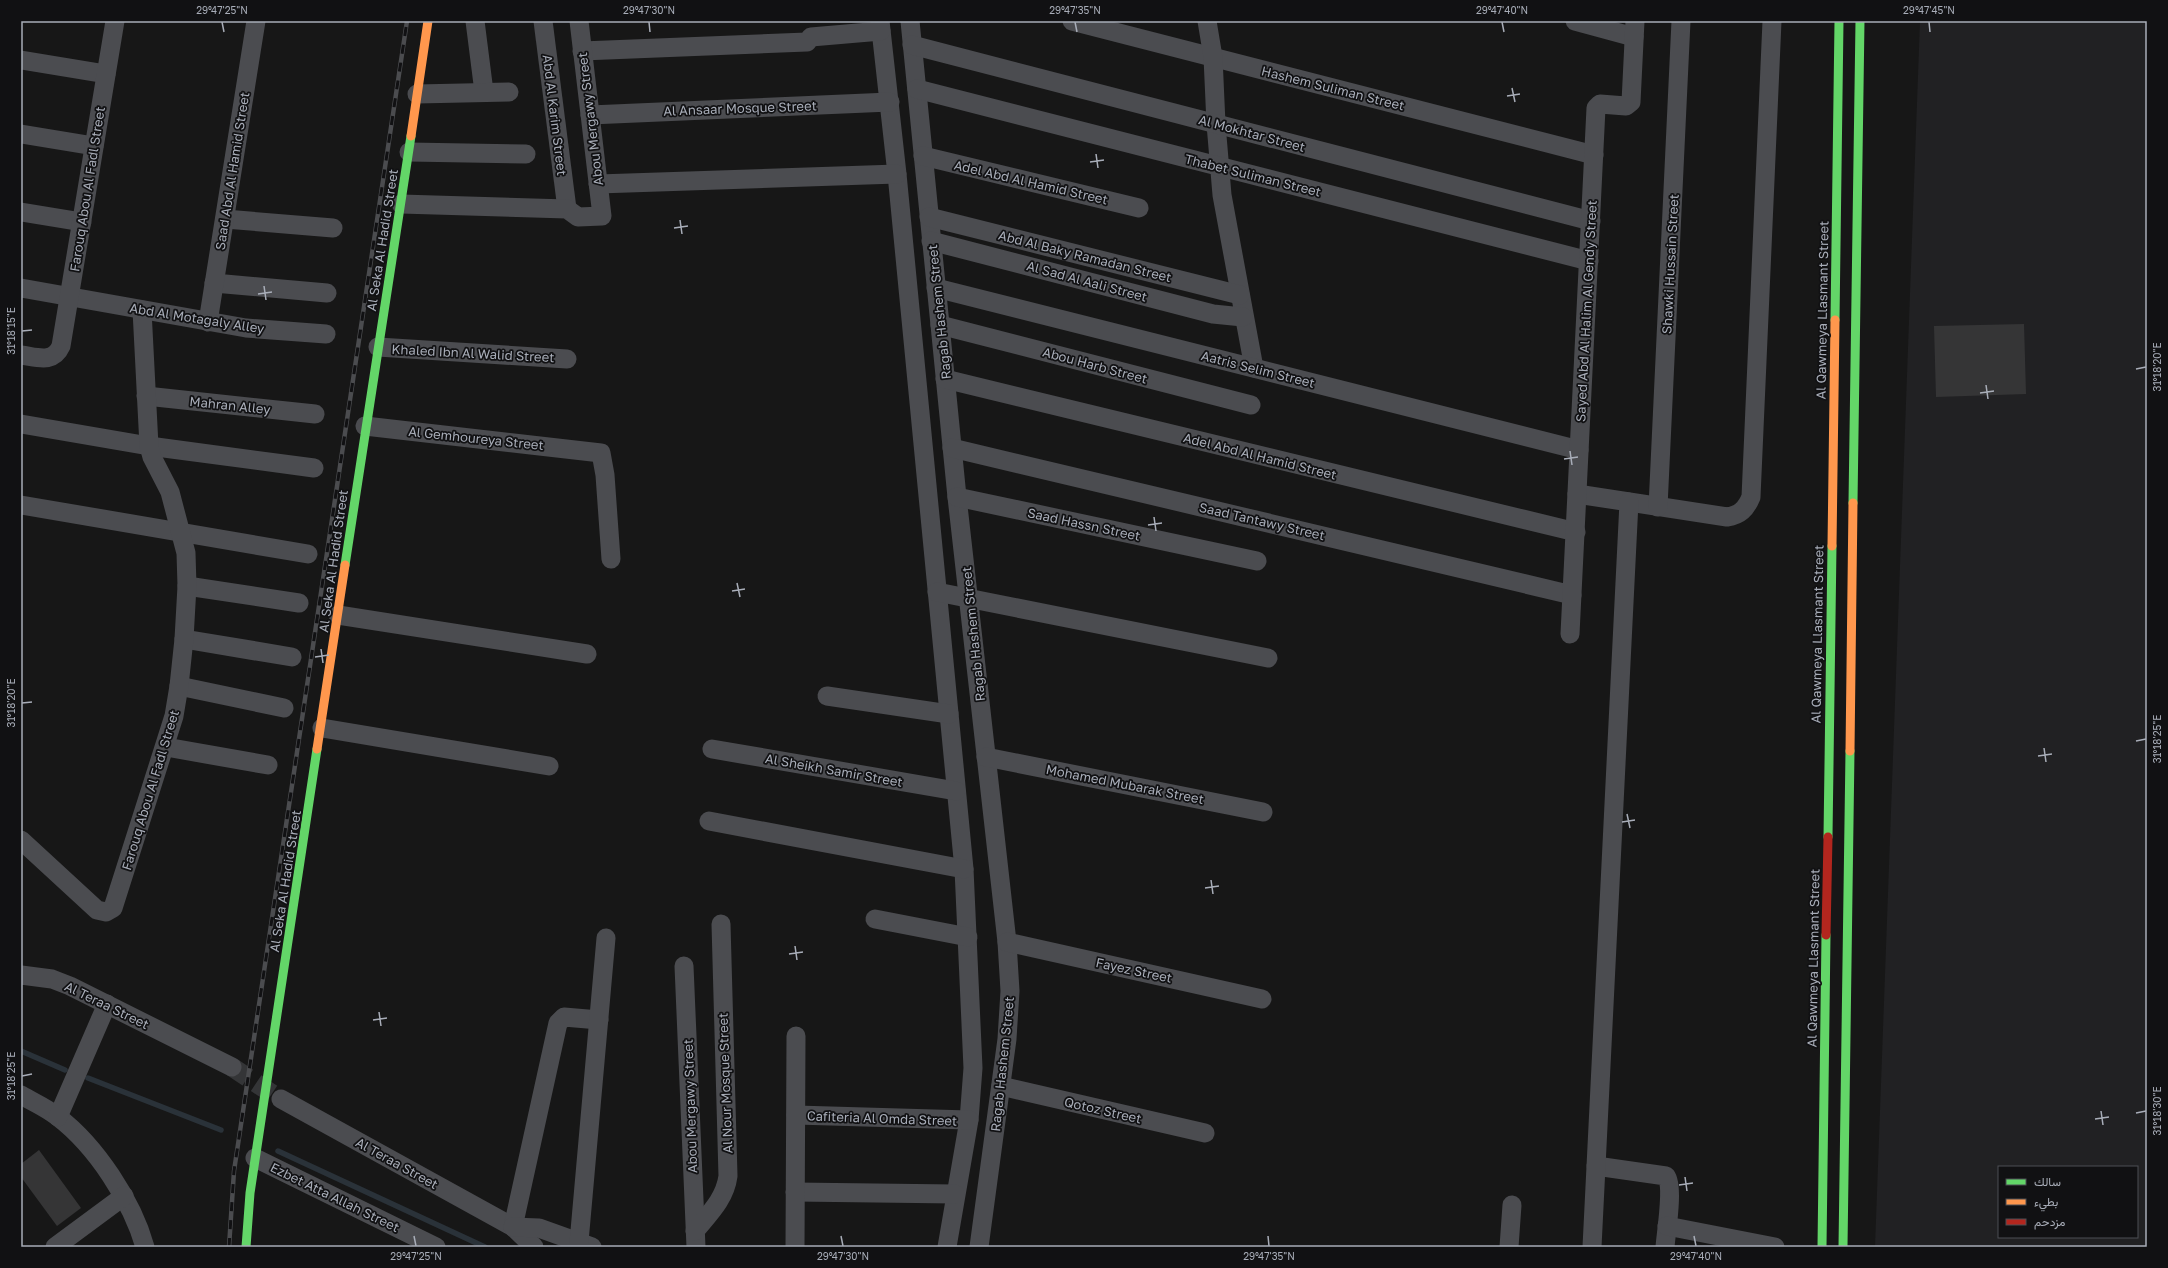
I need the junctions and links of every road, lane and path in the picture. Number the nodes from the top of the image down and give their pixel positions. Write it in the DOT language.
graph roads {
  1 [pos="115,21"];
  2 [pos="256,21"];
  3 [pos="428,21"];
  4 [pos="474,21"];
  5 [pos="543,21"];
  6 [pos="579,21"];
  7 [pos="910,21"];
  8 [pos="1072,21"];
  9 [pos="1207,21"];
  10 [pos="1575,21"];
  11 [pos="1681,21"];
  12 [pos="1772,21"];
  13 [pos="1839,21"];
  14 [pos="1860,21"];
  15 [pos="881,26"];
  16 [pos="1634,29"];
  17 [pos="912,45"];
  18 [pos="582,51"];
  19 [pos="1213,57"];
  20 [pos="21,60"];
  21 [pos="106,74"];
  22 [pos="917,89"];
  23 [pos="484,92"];
  24 [pos="509,92"];
  25 [pos="417,94"];
  26 [pos="890,102"];
  27 [pos="590,115"];
  28 [pos="1216,124"];
  29 [pos="21,134"];
  30 [pos="94,146"];
  31 [pos="409,152"];
  32 [pos="526,154"];
  33 [pos="924,156"];
  34 [pos="1594,156"];
  35 [pos="1218,167"];
  36 [pos="897,174"];
  37 [pos="598,184"];
  38 [pos="401,204"];
  39 [pos="1139,208"];
  40 [pos="567,209"];
  41 [pos="21,212"];
  42 [pos="929,216"];
  43 [pos="225,218"];
  44 [pos="1591,221"];
  45 [pos="82,222"];
  46 [pos="333,228"];
  47 [pos="931,241"];
  48 [pos="1589,260"];
  49 [pos="214,283"];
  50 [pos="21,288"];
  51 [pos="936,288"];
  52 [pos="327,293"];
  53 [pos="1240,295"];
  54 [pos="70,296"];
  55 [pos="142,310"];
  56 [pos="1243,317"];
  57 [pos="208,322"];
  58 [pos="940,325"];
  59 [pos="326,334"];
  60 [pos="378,347"];
  61 [pos="21,355"];
  62 [pos="567,359"];
  63 [pos="1254,368"];
  64 [pos="945,379"];
  65 [pos="146,396"];
  66 [pos="1251,405"];
  67 [pos="314,414"];
  68 [pos="21,424"];
  69 [pos="365,426"];
  70 [pos="149,446"];
  71 [pos="952,448"];
  72 [pos="1579,450"];
  73 [pos="314,468"];
  74 [pos="1578,494"];
  75 [pos="957,497"];
  76 [pos="1630,502"];
  77 [pos="21,505"];
  78 [pos="1658,506"];
  79 [pos="180,532"];
  80 [pos="1576,532"];
  81 [pos="308,554"];
  82 [pos="612,559"];
  83 [pos="1257,561"];
  84 [pos="187,586"];
  85 [pos="937,592"];
  86 [pos="1572,595"];
  87 [pos="969,598"];
  88 [pos="299,603"];
  89 [pos="338,615"];
  90 [pos="1570,634"];
  91 [pos="184,639"];
  92 [pos="588,654"];
  93 [pos="292,657"];
  94 [pos="1268,658"];
  95 [pos="180,686"];
  96 [pos="1840,688"];
  97 [pos="826,696"];
  98 [pos="284,708"];
  99 [pos="949,714"];
  100 [pos="322,728"];
  101 [pos="166,747"];
  102 [pos="712,749"];
  103 [pos="986,756"];
  104 [pos="268,765"];
  105 [pos="549,766"];
  106 [pos="956,791"];
  107 [pos="1263,812"];
  108 [pos="709,821"];
  109 [pos="21,840"];
  110 [pos="964,869"];
  111 [pos="875,919"];
  112 [pos="721,924"];
  113 [pos="968,937"];
  114 [pos="606,938"];
  115 [pos="1007,942"];
  116 [pos="684,966"];
  117 [pos="21,974"];
  118 [pos="1262,998"];
  119 [pos="107,1004"];
  120 [pos="600,1020"];
  121 [pos="796,1036"];
  122 [pos="232,1067"];
  123 [pos="1834,1083"];
  124 [pos="1000,1094"];
  125 [pos="21,1095"];
  126 [pos="971,1095"];
  127 [pos="282,1099"];
  128 [pos="796,1116"];
  129 [pos="58,1117"];
  130 [pos="969,1120"];
  131 [pos="1205,1133"];
  132 [pos="255,1158"];
  133 [pos="1596,1166"];
  134 [pos="795,1192"];
  135 [pos="955,1194"];
  136 [pos="124,1196"];
  137 [pos="1512,1205"];
  138 [pos="1667,1226"];
  139 [pos="513,1227"];
  140 [pos="695,1239"];
  141 [pos="586,1244"];
  142 [pos="55,1247"];
  143 [pos="145,1247"];
  144 [pos="246,1247"];
  145 [pos="436,1247"];
  146 [pos="534,1247"];
  147 [pos="795,1247"];
  148 [pos="947,1247"];
  149 [pos="979,1247"];
  150 [pos="1509,1247"];
  151 [pos="1592,1247"];
  152 [pos="1665,1247"];
  153 [pos="1775,1247"];
  154 [pos="1822,1247"];
  155 [pos="1843,1247"];
  1 -- 21 [label="street, Farouq Abou Al Fadl Street"];
  2 -- 43 [label="street, Saad Abd Al Hamid Street"];
  3 -- 25 [label="main road, Al Seka Al Hadid Street"];
  4 -- 23 [label="street"];
  5 -- 40 [label="street, Abd Al Karim Street"];
  6 -- 18 [label="street, Abou Mergawy Street"];
  7 -- 17 [label="street, Ragab Hashem Street"];
  8 -- 19 [label="street, Hashem Suliman Street"];
  9 -- 19 [label="street"];
  10 -- 16 [label="street"];
  11 -- 78 [label="street, Shawki Hussain Street"];
  12 -- 78 [label="street"];
  13 -- 96 [label="main road, Al Qawmeya Llasmant Street"];
  14 -- 96 [label="main road, Al Qawmeya Llasmant Street"];
  15 -- 18 [label="street"];
  15 -- 26 [label="street, Ragab Hashem Street"];
  16 -- 34 [label="street, Sayed Abd Al Halim Al Gendy Street"];
  17 -- 22 [label="street, Ragab Hashem Street"];
  17 -- 28 [label="street, Al Mokhtar Street"];
  18 -- 27 [label="street, Abou Mergawy Street"];
  19 -- 28 [label="street"];
  19 -- 34 [label="street, Hashem Suliman Street"];
  20 -- 21 [label="street"];
  21 -- 30 [label="street, Farouq Abou Al Fadl Street"];
  22 -- 33 [label="street, Ragab Hashem Street"];
  22 -- 35 [label="street, Thabet Suliman Street"];
  23 -- 24 [label="street"];
  23 -- 25 [label="street"];
  25 -- 31 [label="main road, Al Seka Al Hadid Street"];
  26 -- 27 [label="street, Al Ansaar Mosque Street"];
  26 -- 36 [label="street, Ragab Hashem Street"];
  27 -- 37 [label="street, Abou Mergawy Street"];
  28 -- 35 [label="street"];
  28 -- 44 [label="street, Al Mokhtar Street"];
  29 -- 30 [label="street"];
  30 -- 45 [label="street, Farouq Abou Al Fadl Street"];
  31 -- 32 [label="street"];
  31 -- 38 [label="main road, Al Seka Al Hadid Street"];
  33 -- 39 [label="street, Adel Abd Al Hamid Street"];
  33 -- 42 [label="street, Ragab Hashem Street"];
  34 -- 44 [label="street, Sayed Abd Al Halim Al Gendy Street"];
  35 -- 48 [label="street, Thabet Suliman Street"];
  35 -- 53 [label="street"];
  36 -- 37 [label="street"];
  36 -- 85 [label="street, Ragab Hashem Street"];
  37 -- 40 [label="street, Abou Mergawy Street"];
  38 -- 40 [label="street"];
  38 -- 60 [label="main road, Al Seka Al Hadid Street"];
  41 -- 45 [label="street"];
  42 -- 47 [label="street, Ragab Hashem Street"];
  42 -- 53 [label="street, Abd Al Baky Ramadan Street"];
  43 -- 46 [label="street"];
  43 -- 49 [label="street, Saad Abd Al Hamid Street"];
  44 -- 48 [label="street, Sayed Abd Al Halim Al Gendy Street"];
  45 -- 54 [label="street, Farouq Abou Al Fadl Street"];
  47 -- 51 [label="street, Ragab Hashem Street"];
  47 -- 56 [label="street, Al Sad Al Aali Street"];
  48 -- 72 [label="street, Sayed Abd Al Halim Al Gendy Street"];
  49 -- 52 [label="street"];
  49 -- 57 [label="street, Saad Abd Al Hamid Street"];
  50 -- 54 [label="street, Abd Al Motagaly Alley"];
  51 -- 58 [label="street, Ragab Hashem Street"];
  51 -- 63 [label="street, Aatris Selim Street"];
  53 -- 56 [label="street"];
  54 -- 55 [label="street, Abd Al Motagaly Alley"];
  54 -- 61 [label="street, Farouq Abou Al Fadl Street"];
  55 -- 57 [label="street, Abd Al Motagaly Alley"];
  55 -- 65 [label="street, Farouq Abou Al Fadl Street"];
  56 -- 63 [label="street"];
  57 -- 59 [label="street, Abd Al Motagaly Alley"];
  58 -- 64 [label="street, Ragab Hashem Street"];
  58 -- 66 [label="street, Abou Harb Street"];
  60 -- 62 [label="street, Khaled Ibn Al Walid Street"];
  60 -- 69 [label="main road, Al Seka Al Hadid Street"];
  63 -- 72 [label="street, Aatris Selim Street"];
  64 -- 71 [label="street, Ragab Hashem Street"];
  64 -- 80 [label="street, Adel Abd Al Hamid Street"];
  65 -- 67 [label="street, Mahran Alley"];
  65 -- 70 [label="street, Farouq Abou Al Fadl Street"];
  68 -- 70 [label="street"];
  69 -- 82 [label="street, Al Gemhoureya Street"];
  69 -- 89 [label="main road, Al Seka Al Hadid Street"];
  70 -- 73 [label="street"];
  70 -- 79 [label="street, Farouq Abou Al Fadl Street"];
  71 -- 75 [label="street, Ragab Hashem Street"];
  71 -- 86 [label="street, Saad Tantawy Street"];
  72 -- 74 [label="street, Sayed Abd Al Halim Al Gendy Street"];
  74 -- 76 [label="street"];
  74 -- 80 [label="street, Sayed Abd Al Halim Al Gendy Street"];
  75 -- 83 [label="street, Saad Hassn Street"];
  75 -- 87 [label="street, Ragab Hashem Street"];
  76 -- 78 [label="street"];
  76 -- 133 [label="street"];
  77 -- 79 [label="street"];
  79 -- 81 [label="street"];
  79 -- 84 [label="street, Farouq Abou Al Fadl Street"];
  80 -- 86 [label="street, Sayed Abd Al Halim Al Gendy Street"];
  84 -- 88 [label="street"];
  84 -- 91 [label="street, Farouq Abou Al Fadl Street"];
  85 -- 87 [label="street"];
  85 -- 99 [label="street, Ragab Hashem Street"];
  86 -- 90 [label="street, Sayed Abd Al Halim Al Gendy Street"];
  87 -- 94 [label="street"];
  87 -- 103 [label="street, Ragab Hashem Street"];
  89 -- 92 [label="street"];
  89 -- 100 [label="main road, Al Seka Al Hadid Street"];
  91 -- 93 [label="street"];
  91 -- 95 [label="street, Farouq Abou Al Fadl Street"];
  95 -- 98 [label="street"];
  95 -- 101 [label="street, Farouq Abou Al Fadl Street"];
  96 -- 123 [label="main road, Al Qawmeya Llasmant Street"];
  96 -- 123 [label="main road, Al Qawmeya Llasmant Street"];
  97 -- 99 [label="street"];
  99 -- 106 [label="street, Ragab Hashem Street"];
  100 -- 105 [label="street"];
  100 -- 132 [label="main road, Al Seka Al Hadid Street"];
  101 -- 104 [label="street"];
  101 -- 109 [label="street, Farouq Abou Al Fadl Street"];
  102 -- 106 [label="street, Al Sheikh Samir Street"];
  103 -- 107 [label="street, Mohamed Mubarak Street"];
  103 -- 115 [label="street, Ragab Hashem Street"];
  106 -- 110 [label="street, Ragab Hashem Street"];
  108 -- 110 [label="street"];
  110 -- 113 [label="street, Ragab Hashem Street"];
  111 -- 113 [label="street"];
  112 -- 140 [label="street, Al Nour Mosque Street"];
  113 -- 126 [label="street, Ragab Hashem Street"];
  114 -- 120 [label="street"];
  115 -- 118 [label="street, Fayez Street"];
  115 -- 124 [label="street, Ragab Hashem Street"];
  116 -- 140 [label="street, Abou Mergawy Street"];
  117 -- 119 [label="street, Al Teraa Street"];
  119 -- 122 [label="street, Al Teraa Street"];
  119 -- 129 [label="street"];
  120 -- 139 [label="street"];
  120 -- 141 [label="street"];
  121 -- 128 [label="street"];
  123 -- 154 [label="main road, Al Qawmeya Llasmant Street"];
  123 -- 155 [label="main road, Al Qawmeya Llasmant Street"];
  124 -- 126 [label="street, Qotoz Street"];
  124 -- 131 [label="street, Qotoz Street"];
  124 -- 149 [label="street, Ragab Hashem Street"];
  125 -- 129 [label="street"];
  126 -- 130 [label="street, Ragab Hashem Street"];
  127 -- 139 [label="street, Al Teraa Street"];
  128 -- 130 [label="street, Cafiteria Al Omda Street"];
  128 -- 134 [label="street"];
  129 -- 136 [label="street"];
  130 -- 135 [label="street, Ragab Hashem Street"];
  132 -- 144 [label="main road, Al Seka Al Hadid Street"];
  132 -- 145 [label="street, Ezbet Atta Allah Street"];
  133 -- 138 [label="street"];
  133 -- 151 [label="street"];
  134 -- 135 [label="street"];
  134 -- 147 [label="street"];
  135 -- 148 [label="street, Ragab Hashem Street"];
  136 -- 142 [label="street"];
  136 -- 143 [label="street"];
  137 -- 150 [label="street"];
  138 -- 152 [label="street"];
  138 -- 153 [label="street"];
  139 -- 141 [label="street, Al Teraa Street"];
  139 -- 146 [label="street, Al Teraa Street"];
}
